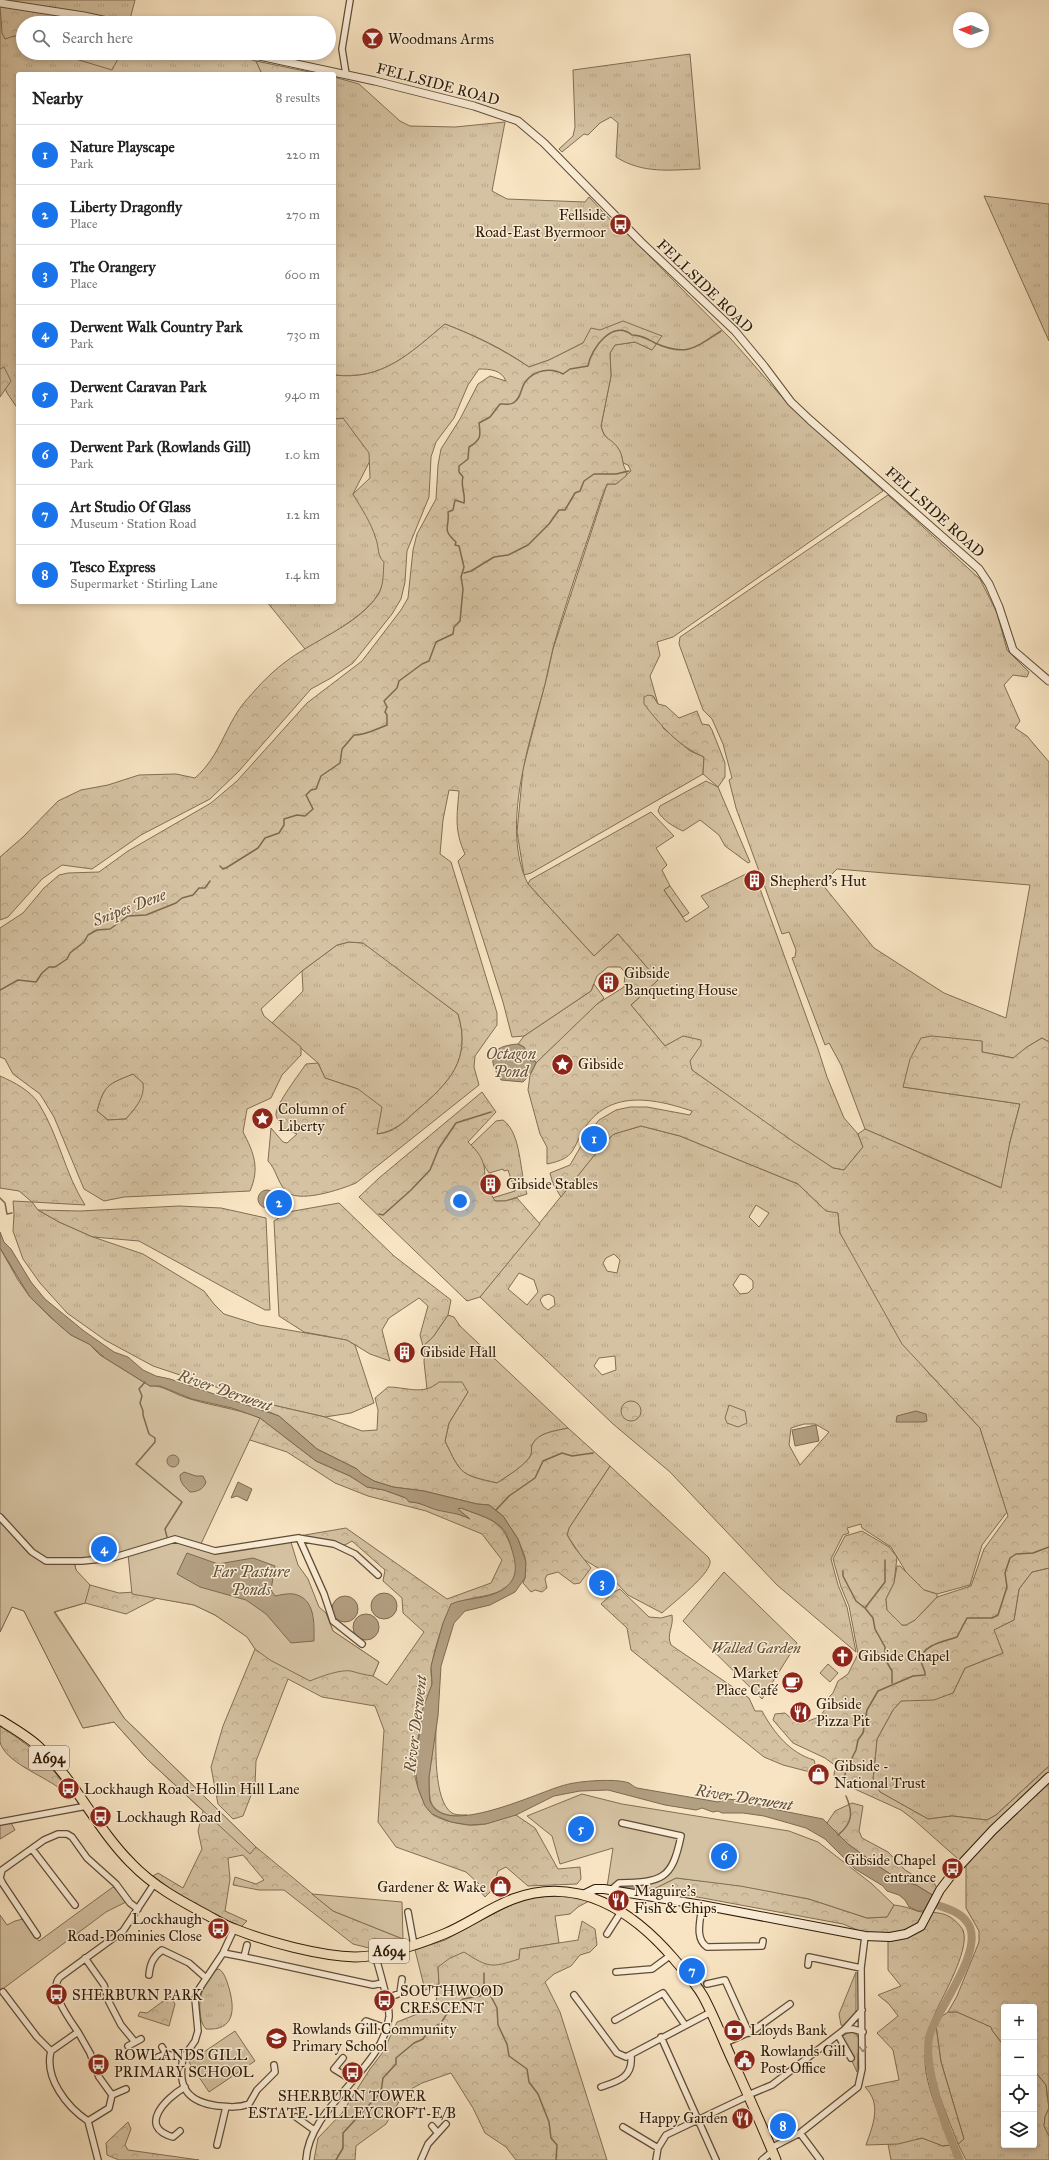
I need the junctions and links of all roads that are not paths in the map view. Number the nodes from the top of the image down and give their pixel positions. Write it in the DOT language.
graph roads {
  1 [pos="350,0"];
  2 [pos="0,3"];
  3 [pos="84,16"];
  4 [pos="279,60"];
  5 [pos="346,74"];
  6 [pos="1049,681"];
  7 [pos="0,1516"];
  8 [pos="299,1538"];
  9 [pos="378,1575"];
  10 [pos="362,1644"];
  11 [pos="0,1720"];
  12 [pos="1049,1777"];
  13 [pos="87,1806"];
  14 [pos="0,1822"];
  15 [pos="622,1823"];
  16 [pos="32,1849"];
  17 [pos="154,1884"];
  18 [pos="607,1890"];
  19 [pos="584,1894"];
  20 [pos="596,1898"];
  21 [pos="702,1905"];
  22 [pos="75,1906"];
  23 [pos="138,1909"];
  24 [pos="408,1912"];
  25 [pos="621,1912"];
  26 [pos="234,1929"];
  27 [pos="607,1934"];
  28 [pos="37,1935"];
  29 [pos="865,1936"];
  30 [pos="763,1941"];
  31 [pos="247,1945"];
  32 [pos="414,1945"];
  33 [pos="223,1953"];
  34 [pos="375,1954"];
  35 [pos="671,1956"];
  36 [pos="244,1957"];
  37 [pos="86,1958"];
  38 [pos="808,1965"];
  39 [pos="860,1968"];
  40 [pos="616,1972"];
  41 [pos="150,1975"];
  42 [pos="206,1978"];
  43 [pos="402,1979"];
  44 [pos="382,1983"];
  45 [pos="707,1984"];
  46 [pos="4,1992"];
  47 [pos="574,1995"];
  48 [pos="386,2000"];
  49 [pos="790,2004"];
  50 [pos="862,2010"];
  51 [pos="711,2012"];
  52 [pos="615,2020"];
  53 [pos="685,2026"];
  54 [pos="386,2028"];
  55 [pos="360,2029"];
  56 [pos="844,2030"];
  57 [pos="78,2032"];
  58 [pos="863,2032"];
  59 [pos="749,2033"];
  60 [pos="838,2035"];
  61 [pos="661,2037"];
  62 [pos="141,2039"];
  63 [pos="135,2042"];
  64 [pos="725,2043"];
  65 [pos="128,2046"];
  66 [pos="162,2047"];
  67 [pos="51,2051"];
  68 [pos="166,2054"];
  69 [pos="158,2056"];
  70 [pos="631,2056"];
  71 [pos="183,2058"];
  72 [pos="343,2058"];
  73 [pos="851,2058"];
  74 [pos="274,2065"];
  75 [pos="352,2080"];
  76 [pos="184,2087"];
  77 [pos="602,2087"];
  78 [pos="126,2089"];
  79 [pos="112,2095"];
  80 [pos="748,2096"];
  81 [pos="226,2107"];
  82 [pos="296,2117"];
  83 [pos="698,2119"];
  84 [pos="88,2121"];
  85 [pos="446,2124"];
  86 [pos="432,2126"];
  87 [pos="623,2126"];
  88 [pos="314,2130"];
  89 [pos="180,2131"];
  90 [pos="437,2132"];
  91 [pos="800,2133"];
  92 [pos="173,2137"];
  93 [pos="173,2144"];
  94 [pos="218,2145"];
  95 [pos="658,2148"];
  96 [pos="774,2153"];
  97 [pos="98,2160"];
  98 [pos="306,2160"];
  99 [pos="421,2160"];
  100 [pos="656,2160"];
  101 [pos="716,2160"];
  102 [pos="762,2160"];
  103 [pos="820,2160"];
  1 -- 5 [label="street"];
  2 -- 3 [label="street"];
  4 -- 5 [label="street, FELLSIDE ROAD"];
  5 -- 6 [label="street, FELLSIDE ROAD"];
  7 -- 8 [label="street"];
  8 -- 9 [label="street"];
  8 -- 10 [label="street"];
  11 -- 13 [label="main road, A694"];
  12 -- 29 [label="main road"];
  13 -- 14 [label="street"];
  13 -- 17 [label="main road, A694"];
  15 -- 18 [label="street"];
  16 -- 22 [label="street"];
  16 -- 23 [label="street"];
  16 -- 28 [label="street"];
  17 -- 23 [label="street"];
  17 -- 26 [label="main road, A694"];
  18 -- 19 [label="main road"];
  18 -- 20 [label="main road"];
  18 -- 21 [label="main road"];
  19 -- 20 [label="main road, A694"];
  19 -- 32 [label="main road, A694"];
  20 -- 25 [label="main road, A694"];
  21 -- 29 [label="main road"];
  21 -- 30 [label="street"];
  23 -- 37 [label="street"];
  24 -- 32 [label="street"];
  25 -- 27 [label="street"];
  25 -- 35 [label="main road, A694"];
  26 -- 33 [label="street"];
  26 -- 34 [label="main road, A694"];
  29 -- 39 [label="street"];
  31 -- 36 [label="street"];
  32 -- 34 [label="main road, A694"];
  33 -- 36 [label="street"];
  33 -- 42 [label="street"];
  34 -- 44 [label="street"];
  35 -- 40 [label="street"];
  35 -- 51 [label="main road, A694"];
  36 -- 44 [label="street"];
  37 -- 57 [label="street"];
  37 -- 63 [label="street"];
  38 -- 39 [label="street"];
  39 -- 50 [label="street"];
  41 -- 42 [label="street"];
  42 -- 71 [label="street"];
  43 -- 48 [label="street"];
  44 -- 48 [label="street"];
  45 -- 59 [label="street"];
  46 -- 67 [label="street"];
  47 -- 70 [label="street"];
  48 -- 54 [label="street"];
  49 -- 59 [label="street"];
  50 -- 56 [label="street"];
  50 -- 58 [label="street"];
  51 -- 53 [label="street"];
  51 -- 64 [label="main road, A694"];
  52 -- 53 [label="street"];
  53 -- 61 [label="street"];
  54 -- 55 [label="street"];
  54 -- 75 [label="street"];
  56 -- 58 [label="street"];
  56 -- 60 [label="street"];
  57 -- 67 [label="street"];
  57 -- 79 [label="street"];
  58 -- 91 [label="street, one-way"];
  59 -- 64 [label="street"];
  60 -- 73 [label="street"];
  60 -- 80 [label="street"];
  61 -- 70 [label="street"];
  61 -- 83 [label="street"];
  62 -- 63 [label="street"];
  63 -- 65 [label="street"];
  64 -- 80 [label="main road, A694"];
  66 -- 68 [label="street"];
  67 -- 84 [label="street"];
  68 -- 69 [label="street"];
  68 -- 71 [label="street"];
  70 -- 77 [label="street"];
  71 -- 76 [label="street"];
  72 -- 75 [label="street"];
  74 -- 81 [label="street"];
  75 -- 88 [label="street"];
  76 -- 81 [label="street"];
  76 -- 92 [label="street"];
  78 -- 79 [label="street"];
  79 -- 84 [label="street"];
  80 -- 83 [label="street"];
  80 -- 96 [label="main road, A694"];
  81 -- 94 [label="street"];
  82 -- 88 [label="street"];
  83 -- 95 [label="street"];
  83 -- 101 [label="street"];
  84 -- 97 [label="street"];
  85 -- 90 [label="street"];
  86 -- 90 [label="street"];
  87 -- 95 [label="street"];
  88 -- 98 [label="street"];
  89 -- 92 [label="street"];
  90 -- 99 [label="street"];
  91 -- 96 [label="street"];
  91 -- 103 [label="street"];
  92 -- 93 [label="street"];
  95 -- 100 [label="street"];
  96 -- 102 [label="street"];
}
